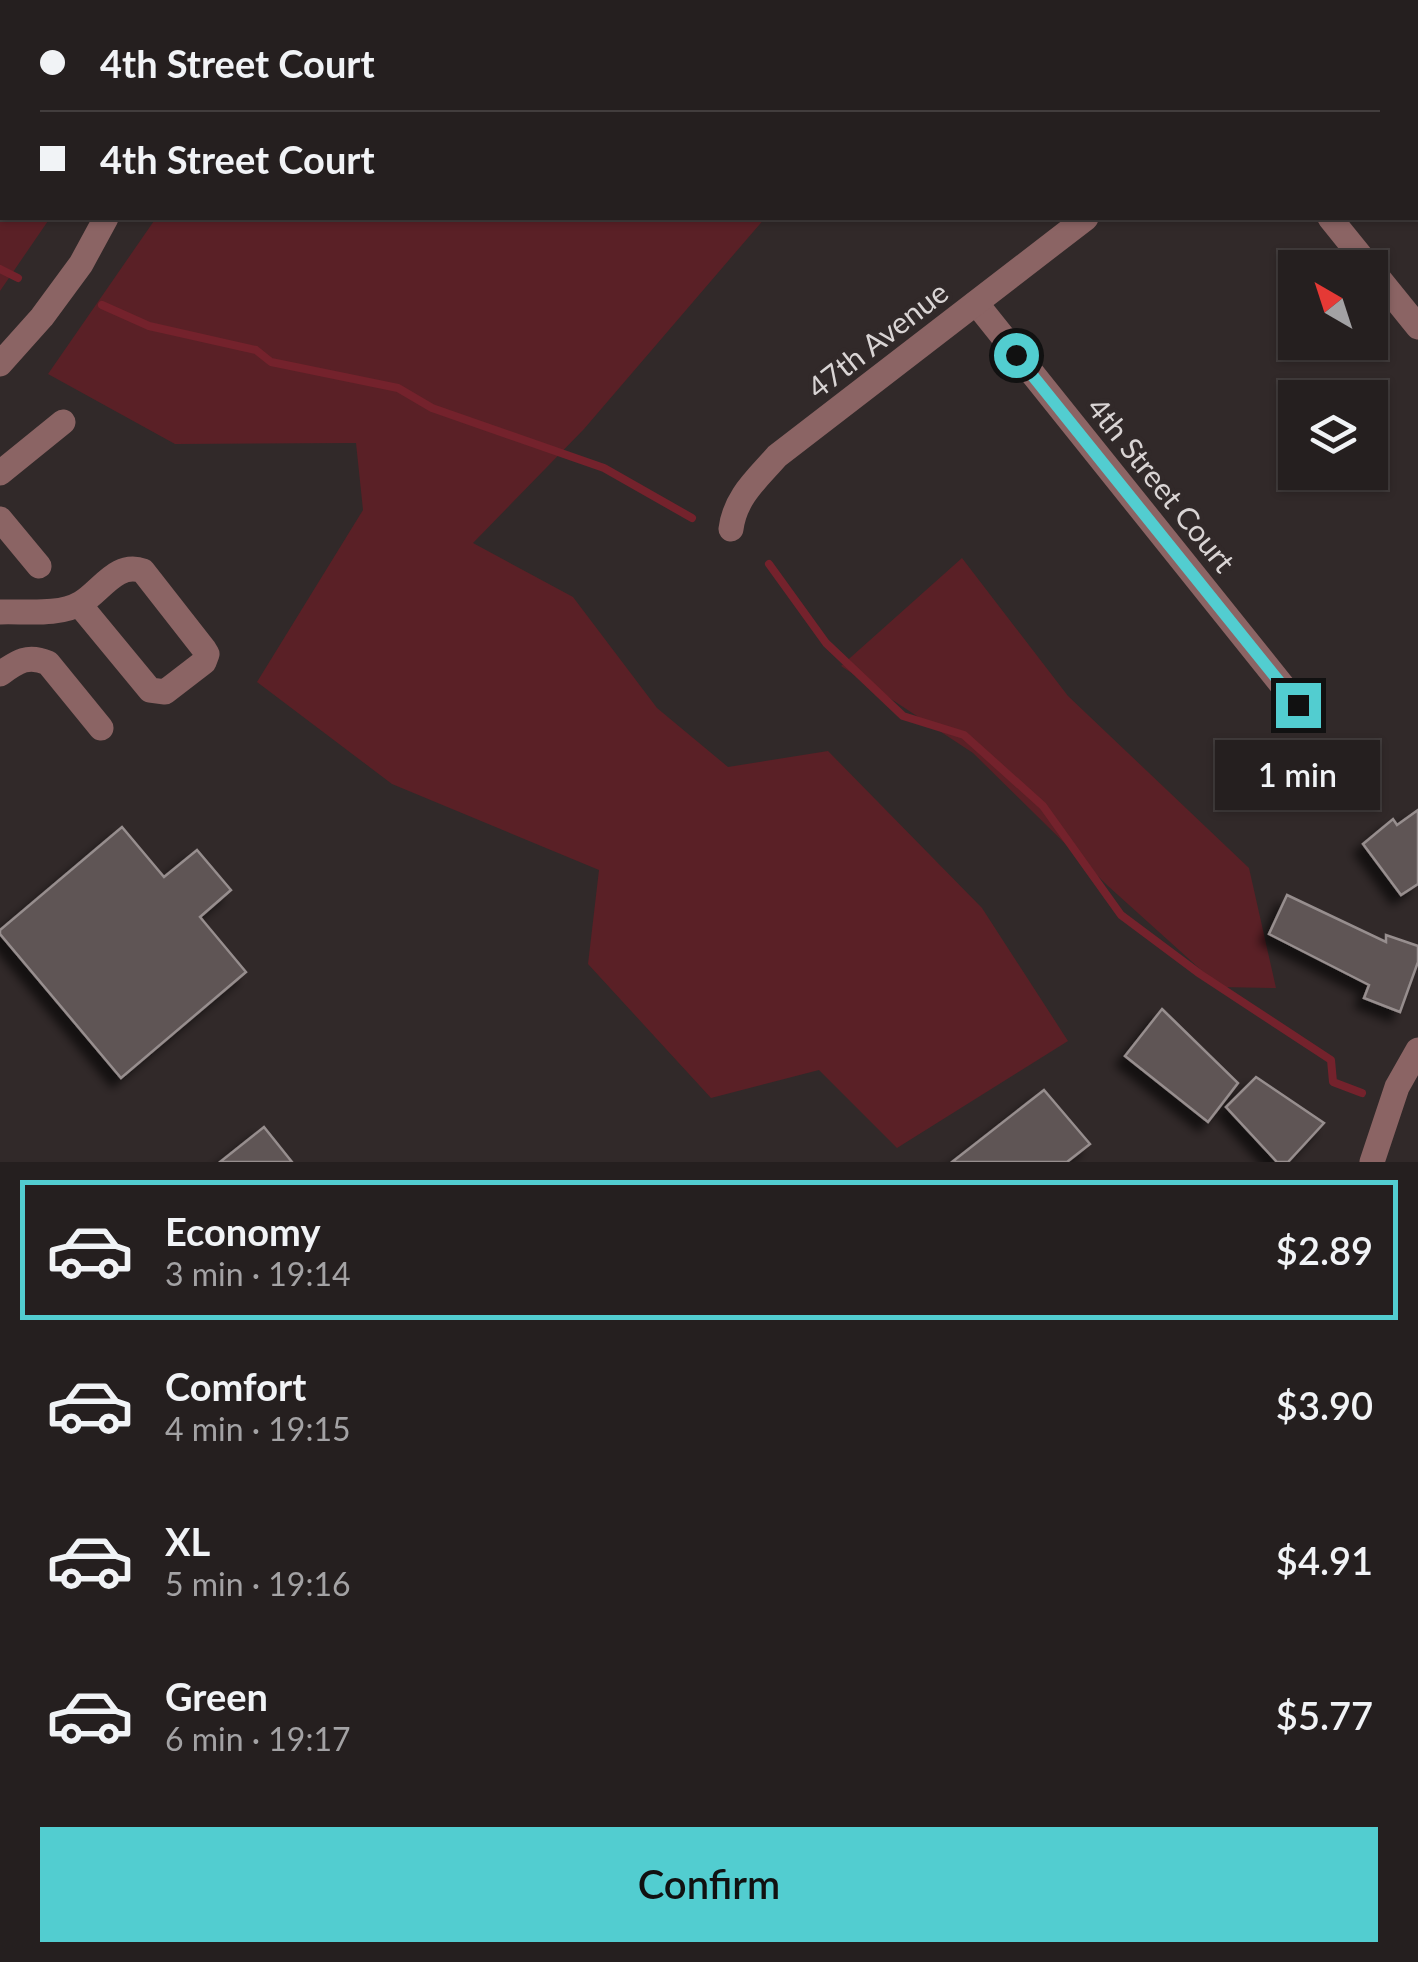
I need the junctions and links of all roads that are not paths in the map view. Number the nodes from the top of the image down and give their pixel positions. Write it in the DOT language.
graph roads {
  1 [pos="105,220"];
  2 [pos="1083,220"];
  3 [pos="1332,220"];
  4 [pos="976,303"];
  5 [pos="1418,327"];
  6 [pos="0,364"];
  7 [pos="63,422"];
  8 [pos="0,474"];
  9 [pos="0,519"];
  10 [pos="731,529"];
  11 [pos="39,566"];
  12 [pos="79,604"];
  13 [pos="0,612"];
  14 [pos="0,674"];
  15 [pos="1298,705"];
  16 [pos="101,728"];
  17 [pos="1418,1050"];
  18 [pos="1372,1162"];
  1 -- 6 [label="street"];
  2 -- 4 [label="street, 47th Avenue"];
  3 -- 5 [label="street"];
  4 -- 10 [label="street, 47th Avenue"];
  4 -- 15 [label="street, 4th Street Court"];
  7 -- 8 [label="street"];
  9 -- 11 [label="street"];
  12 -- 12 [label="street"];
  12 -- 13 [label="street"];
  14 -- 16 [label="street"];
  17 -- 18 [label="street"];
}
